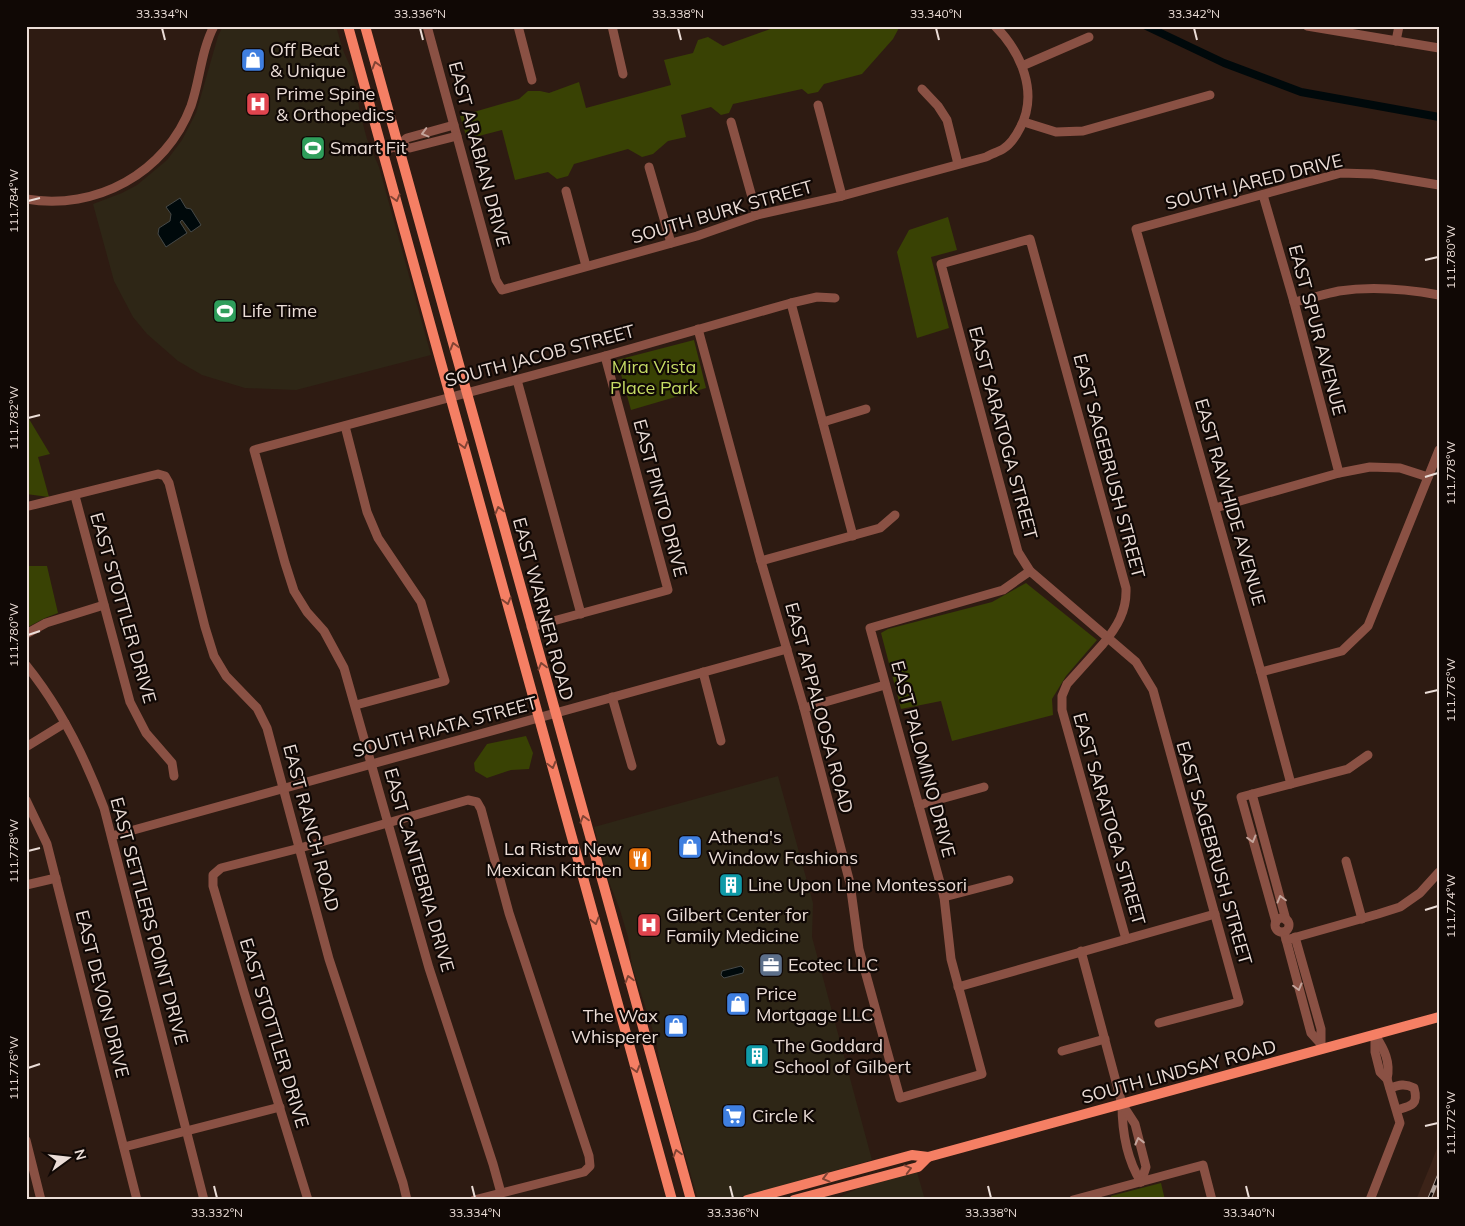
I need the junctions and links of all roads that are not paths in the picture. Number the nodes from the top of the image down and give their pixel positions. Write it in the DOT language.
graph roads {
  1 [pos="214,26"];
  2 [pos="348,26"];
  3 [pos="365,26"];
  4 [pos="427,26"];
  5 [pos="518,26"];
  6 [pos="612,26"];
  7 [pos="995,26"];
  8 [pos="1307,26"];
  9 [pos="1399,26"];
  10 [pos="1089,37"];
  11 [pos="1396,41"];
  12 [pos="1439,48"];
  13 [pos="1022,66"];
  14 [pos="624,74"];
  15 [pos="532,80"];
  16 [pos="922,89"];
  17 [pos="1210,95"];
  18 [pos="818,105"];
  19 [pos="731,122"];
  20 [pos="1024,122"];
  21 [pos="454,125"];
  22 [pos="457,136"];
  23 [pos="399,146"];
  24 [pos="383,150"];
  25 [pos="958,164"];
  26 [pos="649,167"];
  27 [pos="1439,185"];
  28 [pos="566,191"];
  29 [pos="1263,195"];
  30 [pos="842,196"];
  31 [pos="26,199"];
  32 [pos="756,215"];
  33 [pos="1136,229"];
  34 [pos="671,243"];
  35 [pos="941,264"];
  36 [pos="586,266"];
  37 [pos="502,290"];
  38 [pos="1439,295"];
  39 [pos="835,298"];
  40 [pos="1294,302"];
  41 [pos="791,303"];
  42 [pos="698,329"];
  43 [pos="605,356"];
  44 [pos="517,380"];
  45 [pos="467,393"];
  46 [pos="451,398"];
  47 [pos="866,408"];
  48 [pos="823,422"];
  49 [pos="345,426"];
  50 [pos="254,450"];
  51 [pos="1439,450"];
  52 [pos="1339,473"];
  53 [pos="1428,477"];
  54 [pos="75,496"];
  55 [pos="29,506"];
  56 [pos="1215,508"];
  57 [pos="895,515"];
  58 [pos="853,536"];
  59 [pos="761,561"];
  60 [pos="1030,571"];
  61 [pos="104,605"];
  62 [pos="582,614"];
  63 [pos="531,627"];
  64 [pos="26,634"];
  65 [pos="1108,638"];
  66 [pos="787,649"];
  67 [pos="26,665"];
  68 [pos="703,672"];
  69 [pos="1261,672"];
  70 [pos="885,685"];
  71 [pos="612,697"];
  72 [pos="356,705"];
  73 [pos="804,708"];
  74 [pos="555,713"];
  75 [pos="539,718"];
  76 [pos="65,723"];
  77 [pos="721,741"];
  78 [pos="26,746"];
  79 [pos="1368,755"];
  80 [pos="372,764"];
  81 [pos="632,766"];
  82 [pos="174,776"];
  83 [pos="1291,784"];
  84 [pos="984,787"];
  85 [pos="283,788"];
  86 [pos="1252,794"];
  87 [pos="26,800"];
  88 [pos="919,805"];
  89 [pos="388,822"];
  90 [pos="112,836"];
  91 [pos="300,848"];
  92 [pos="1268,855"];
  93 [pos="1257,858"];
  94 [pos="1346,861"];
  95 [pos="1439,872"];
  96 [pos="56,878"];
  97 [pos="1275,879"];
  98 [pos="1010,880"];
  99 [pos="1264,882"];
  100 [pos="26,885"];
  101 [pos="944,897"];
  102 [pos="1215,914"];
  103 [pos="1362,919"];
  104 [pos="1286,920"];
  105 [pos="1276,922"];
  106 [pos="1288,936"];
  107 [pos="1126,939"];
  108 [pos="1081,951"];
  109 [pos="958,987"];
  110 [pos="635,1001"];
  111 [pos="619,1006"];
  112 [pos="1439,1017"];
  113 [pos="1158,1022"];
  114 [pos="1375,1035"];
  115 [pos="1105,1039"];
  116 [pos="1321,1046"];
  117 [pos="1062,1051"];
  118 [pos="982,1074"];
  119 [pos="1388,1083"];
  120 [pos="1122,1104"];
  121 [pos="280,1107"];
  122 [pos="1396,1110"];
  123 [pos="187,1131"];
  124 [pos="26,1140"];
  125 [pos="124,1147"];
  126 [pos="928,1157"];
  127 [pos="890,1161"];
  128 [pos="1141,1182"];
  129 [pos="851,1184"];
  130 [pos="501,1193"];
  131 [pos="41,1200"];
  132 [pos="137,1200"];
  133 [pos="204,1200"];
  134 [pos="308,1200"];
  135 [pos="406,1200"];
  136 [pos="474,1200"];
  137 [pos="672,1200"];
  138 [pos="691,1200"];
  139 [pos="747,1200"];
  140 [pos="794,1200"];
  141 [pos="1073,1200"];
  142 [pos="1212,1200"];
  143 [pos="1370,1200"];
  1 -- 31 [label="street"];
  2 -- 24 [label="main road, EAST WARNER ROAD"];
  23 -- 3 [label="main road, EAST WARNER ROAD, one-way"];
  4 -- 21 [label="street, EAST ARABIAN DRIVE"];
  5 -- 15 [label="street"];
  6 -- 14 [label="street"];
  7 -- 13 [label="street"];
  8 -- 11 [label="street"];
  9 -- 11 [label="street"];
  10 -- 13 [label="street"];
  11 -- 12 [label="street"];
  13 -- 20 [label="street, SOUTH BURK STREET"];
  16 -- 25 [label="street"];
  17 -- 20 [label="street"];
  18 -- 30 [label="street"];
  19 -- 32 [label="street"];
  20 -- 25 [label="street, SOUTH BURK STREET"];
  21 -- 22 [label="street, EAST ARABIAN DRIVE"];
  21 -- 23 [label="street, one-way"];
  22 -- 23 [label="street"];
  22 -- 37 [label="street, EAST ARABIAN DRIVE"];
  23 -- 24 [label="street"];
  45 -- 23 [label="main road, EAST WARNER ROAD, one-way"];
  24 -- 46 [label="main road, EAST WARNER ROAD, one-way"];
  25 -- 30 [label="street, SOUTH BURK STREET"];
  26 -- 34 [label="street"];
  27 -- 29 [label="street, SOUTH JARED DRIVE"];
  28 -- 36 [label="street"];
  29 -- 33 [label="street, SOUTH JARED DRIVE"];
  29 -- 40 [label="street, EAST SPUR AVENUE"];
  30 -- 32 [label="street, SOUTH BURK STREET"];
  32 -- 34 [label="street, SOUTH BURK STREET"];
  33 -- 56 [label="street, EAST RAWHIDE AVENUE"];
  34 -- 36 [label="street, SOUTH BURK STREET"];
  35 -- 60 [label="street, EAST SARATOGA STREET"];
  35 -- 65 [label="street, EAST SAGEBRUSH STREET"];
  36 -- 37 [label="street, SOUTH BURK STREET"];
  38 -- 40 [label="street"];
  39 -- 41 [label="street, SOUTH JACOB STREET"];
  40 -- 52 [label="street, EAST SPUR AVENUE"];
  41 -- 42 [label="street, SOUTH JACOB STREET"];
  41 -- 48 [label="street"];
  42 -- 43 [label="street, SOUTH JACOB STREET"];
  42 -- 59 [label="street, EAST APPALOOSA ROAD"];
  43 -- 44 [label="street, SOUTH JACOB STREET"];
  43 -- 62 [label="street, EAST PINTO DRIVE"];
  44 -- 45 [label="street, SOUTH JACOB STREET"];
  44 -- 62 [label="street"];
  45 -- 46 [label="street, SOUTH JACOB STREET"];
  63 -- 45 [label="main road, EAST WARNER ROAD, one-way"];
  46 -- 49 [label="street, SOUTH JACOB STREET"];
  46 -- 75 [label="main road, EAST WARNER ROAD, one-way"];
  47 -- 48 [label="street"];
  48 -- 58 [label="street"];
  49 -- 50 [label="street, SOUTH JACOB STREET"];
  49 -- 72 [label="street"];
  50 -- 72 [label="street, EAST CANTEBRIA DRIVE"];
  51 -- 53 [label="street"];
  52 -- 53 [label="street"];
  52 -- 56 [label="street"];
  53 -- 69 [label="street"];
  54 -- 55 [label="street"];
  54 -- 61 [label="street, EAST STOTTLER DRIVE"];
  54 -- 85 [label="street, EAST RANCH ROAD"];
  56 -- 69 [label="street, EAST RAWHIDE AVENUE"];
  57 -- 58 [label="street"];
  58 -- 59 [label="street"];
  59 -- 66 [label="street, EAST APPALOOSA ROAD"];
  60 -- 65 [label="street, EAST SARATOGA STREET"];
  60 -- 70 [label="street, EAST PALOMINO DRIVE"];
  61 -- 64 [label="street"];
  61 -- 82 [label="street, EAST STOTTLER DRIVE"];
  62 -- 63 [label="street"];
  74 -- 63 [label="main road, EAST WARNER ROAD, one-way"];
  65 -- 102 [label="street, EAST SAGEBRUSH STREET"];
  65 -- 107 [label="street, EAST SARATOGA STREET"];
  66 -- 68 [label="street, SOUTH RIATA STREET"];
  66 -- 73 [label="street, EAST APPALOOSA ROAD"];
  67 -- 76 [label="street, EAST SETTLERS POINT DRIVE"];
  68 -- 71 [label="street, SOUTH RIATA STREET"];
  68 -- 77 [label="street"];
  69 -- 83 [label="street, EAST RAWHIDE AVENUE"];
  70 -- 73 [label="street"];
  70 -- 88 [label="street, EAST PALOMINO DRIVE"];
  71 -- 74 [label="street, SOUTH RIATA STREET"];
  71 -- 81 [label="street"];
  72 -- 80 [label="street, EAST CANTEBRIA DRIVE"];
  73 -- 118 [label="street, EAST APPALOOSA ROAD"];
  74 -- 75 [label="street, SOUTH RIATA STREET"];
  110 -- 74 [label="main road, EAST WARNER ROAD, one-way"];
  75 -- 80 [label="street, SOUTH RIATA STREET"];
  75 -- 111 [label="main road, EAST WARNER ROAD, one-way"];
  76 -- 78 [label="street"];
  76 -- 90 [label="street, EAST SETTLERS POINT DRIVE"];
  79 -- 83 [label="street"];
  80 -- 85 [label="street, SOUTH RIATA STREET"];
  80 -- 89 [label="street, EAST CANTEBRIA DRIVE"];
  83 -- 86 [label="street"];
  84 -- 88 [label="street"];
  85 -- 90 [label="street, SOUTH RIATA STREET"];
  85 -- 91 [label="street, EAST RANCH ROAD"];
  86 -- 92 [label="street"];
  86 -- 93 [label="street, one-way"];
  87 -- 96 [label="street, EAST DEVON DRIVE"];
  88 -- 101 [label="street, EAST PALOMINO DRIVE"];
  89 -- 91 [label="street"];
  89 -- 130 [label="street, EAST CANTEBRIA DRIVE"];
  89 -- 130 [label="street"];
  90 -- 123 [label="street, EAST SETTLERS POINT DRIVE"];
  91 -- 121 [label="street, EAST STOTTLER DRIVE"];
  91 -- 135 [label="street, EAST RANCH ROAD"];
  92 -- 93 [label="street"];
  92 -- 97 [label="street"];
  93 -- 99 [label="street"];
  94 -- 103 [label="street"];
  95 -- 103 [label="street"];
  96 -- 100 [label="street"];
  96 -- 125 [label="street, EAST DEVON DRIVE"];
  97 -- 99 [label="street"];
  104 -- 97 [label="street, one-way"];
  98 -- 101 [label="street"];
  99 -- 105 [label="street"];
  101 -- 109 [label="street, EAST PALOMINO DRIVE"];
  102 -- 107 [label="street"];
  102 -- 113 [label="street, EAST SAGEBRUSH STREET"];
  103 -- 106 [label="street"];
  104 -- 105 [label="street"];
  104 -- 106 [label="street"];
  105 -- 106 [label="street"];
  106 -- 116 [label="street"];
  107 -- 108 [label="street"];
  108 -- 109 [label="street"];
  108 -- 115 [label="street"];
  109 -- 118 [label="street, EAST PALOMINO DRIVE"];
  110 -- 111 [label="main road"];
  138 -- 110 [label="main road, EAST WARNER ROAD, one-way"];
  111 -- 137 [label="main road, EAST WARNER ROAD, one-way"];
  112 -- 114 [label="main road, SOUTH LINDSAY ROAD"];
  114 -- 116 [label="main road, SOUTH LINDSAY ROAD"];
  114 -- 119 [label="street"];
  115 -- 117 [label="street"];
  115 -- 120 [label="street"];
  116 -- 120 [label="main road, SOUTH LINDSAY ROAD"];
  119 -- 122 [label="street"];
  119 -- 122 [label="street"];
  120 -- 126 [label="main road, SOUTH LINDSAY ROAD"];
  120 -- 128 [label="street"];
  128 -- 120 [label="street, one-way"];
  121 -- 123 [label="street"];
  121 -- 134 [label="street, EAST STOTTLER DRIVE"];
  122 -- 143 [label="street"];
  123 -- 125 [label="street"];
  123 -- 133 [label="street, EAST SETTLERS POINT DRIVE"];
  124 -- 131 [label="street"];
  125 -- 132 [label="street, EAST DEVON DRIVE"];
  126 -- 127 [label="main road, SOUTH LINDSAY ROAD"];
  129 -- 126 [label="main road, SOUTH LINDSAY ROAD, one-way"];
  127 -- 129 [label="main road"];
  127 -- 139 [label="main road, SOUTH LINDSAY ROAD, one-way"];
  128 -- 141 [label="street"];
  128 -- 142 [label="street"];
  129 -- 140 [label="main road, SOUTH LINDSAY ROAD"];
  130 -- 136 [label="street"];
}
